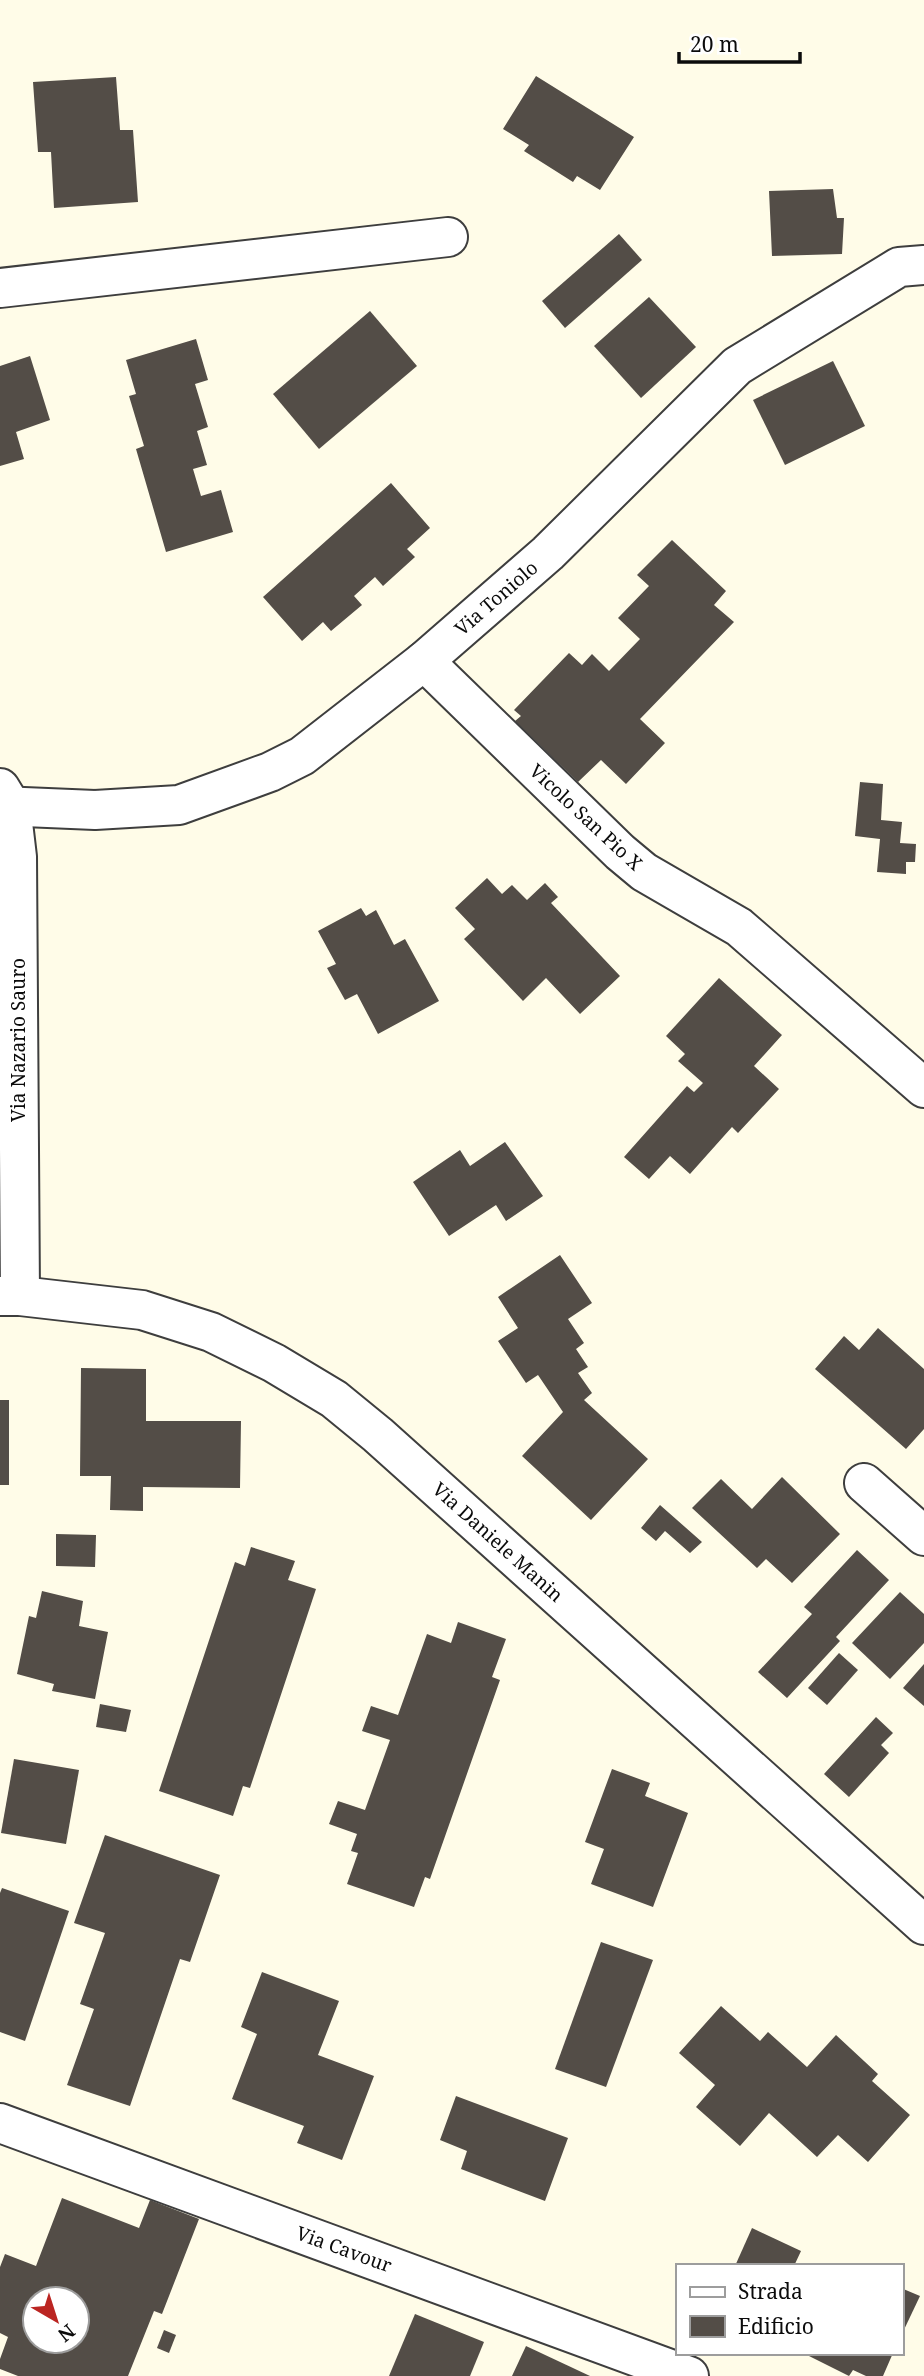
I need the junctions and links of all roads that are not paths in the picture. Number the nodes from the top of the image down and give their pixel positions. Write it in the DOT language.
graph roads {
  1 [pos="449,237"];
  2 [pos="924,265"];
  3 [pos="0,288"];
  4 [pos="424,661"];
  5 [pos="4,800"];
  6 [pos="924,1088"];
  7 [pos="10,1296"];
  8 [pos="864,1483"];
  9 [pos="924,1536"];
  10 [pos="924,1925"];
  11 [pos="0,2123"];
  12 [pos="689,2376"];
  1 -- 3 [label="street"];
  2 -- 4 [label="street, Via Toniolo"];
  4 -- 5 [label="street, Via Toniolo"];
  4 -- 6 [label="street, Vicolo San Pio X"];
  5 -- 7 [label="street, Via Nazario Sauro"];
  7 -- 10 [label="street, Via Daniele Manin"];
  8 -- 9 [label="street"];
  11 -- 12 [label="street, Via Cavour"];
}
